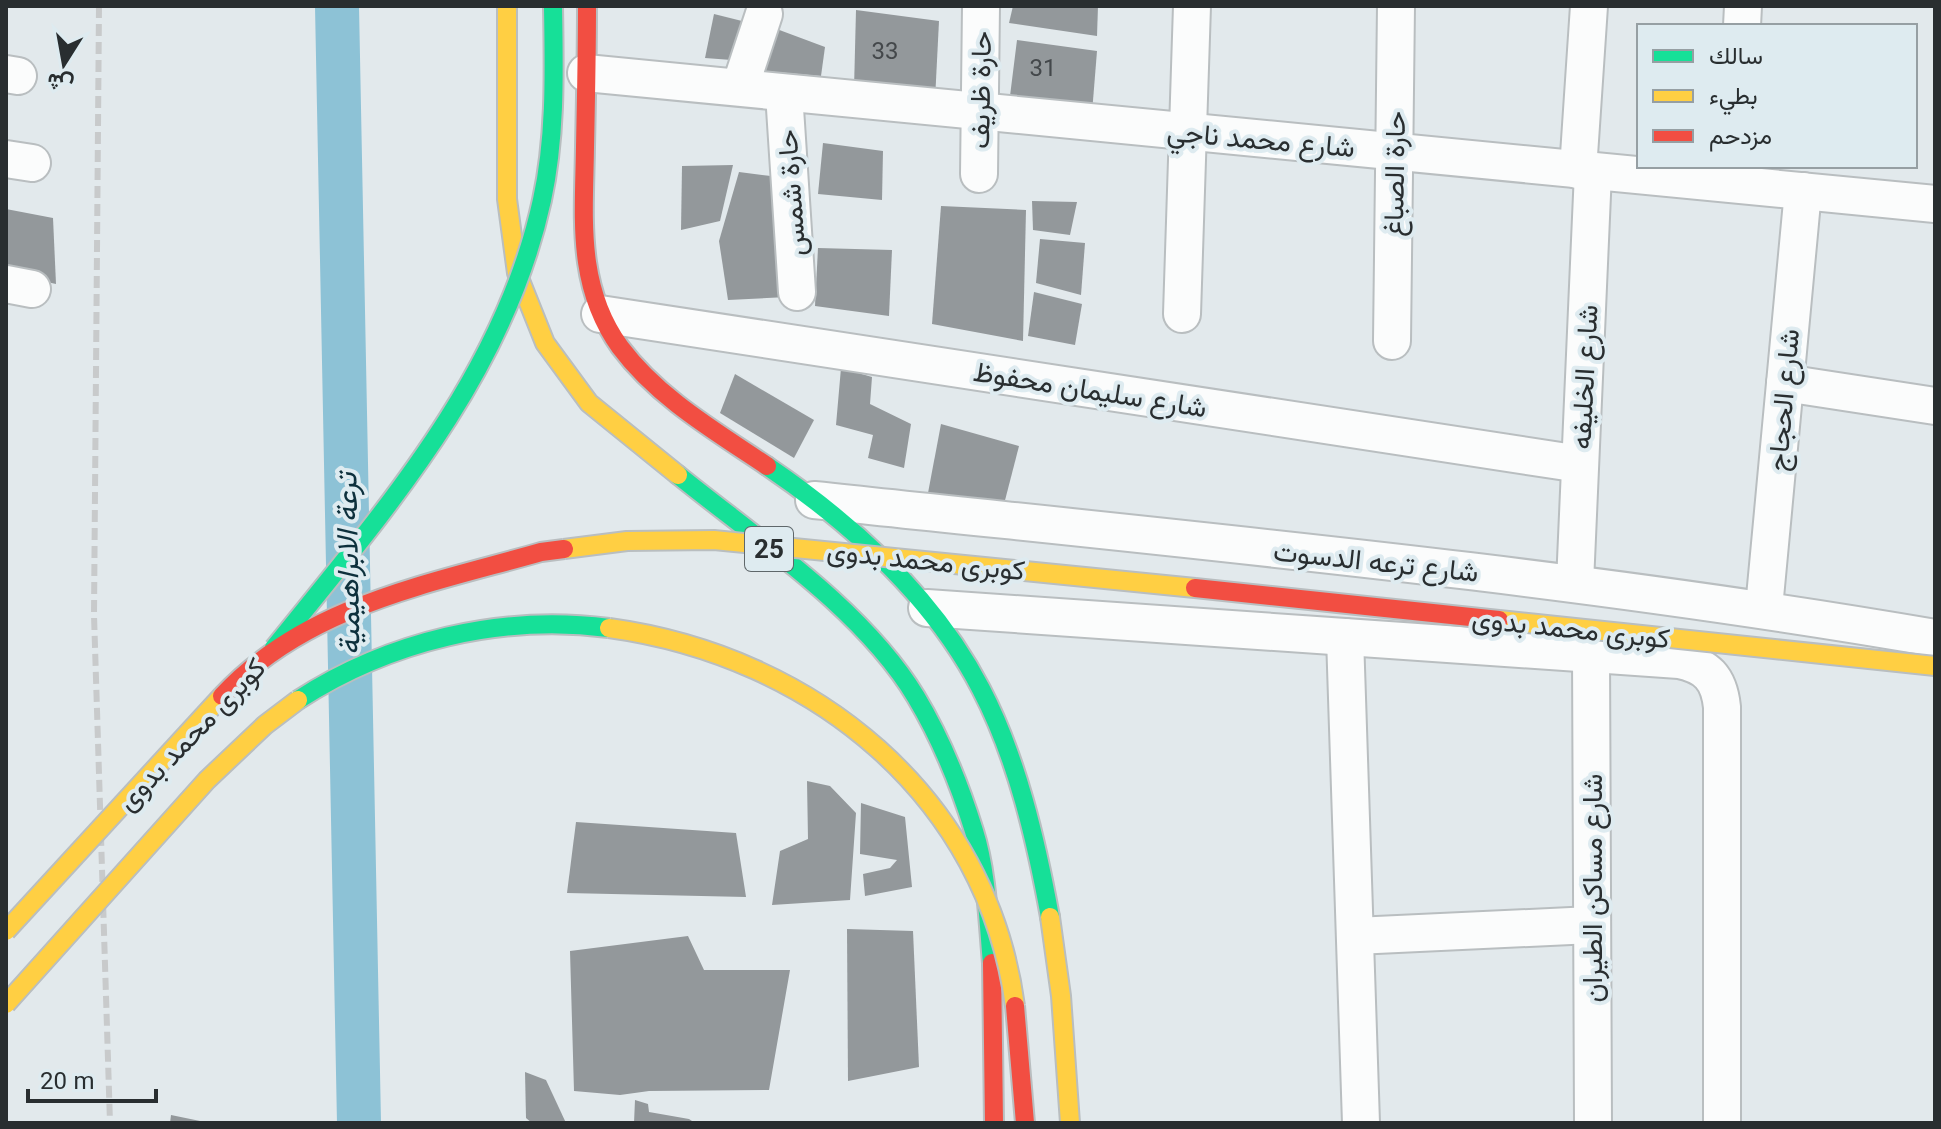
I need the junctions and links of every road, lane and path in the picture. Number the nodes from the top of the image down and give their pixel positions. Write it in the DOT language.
graph roads {
  1 [pos="507,6"];
  2 [pos="553,6"];
  3 [pos="587,6"];
  4 [pos="981,6"];
  5 [pos="1192,6"];
  6 [pos="1396,6"];
  7 [pos="1589,6"];
  8 [pos="764,14"];
  9 [pos="586,73"];
  10 [pos="740,87"];
  11 [pos="784,93"];
  12 [pos="982,112"];
  13 [pos="1188,132"];
  14 [pos="1394,152"];
  15 [pos="1586,171"];
  16 [pos="979,174"];
  17 [pos="1732,175"];
  18 [pos="1803,191"];
  19 [pos="1935,204"];
  20 [pos="797,292"];
  21 [pos="600,314"];
  22 [pos="1182,314"];
  23 [pos="1392,341"];
  24 [pos="1785,383"];
  25 [pos="1935,406"];
  26 [pos="1580,464"];
  27 [pos="814,500"];
  28 [pos="1575,583"];
  29 [pos="927,608"];
  30 [pos="1764,608"];
  31 [pos="1345,637"];
  32 [pos="1935,638"];
  33 [pos="274,648"];
  34 [pos="1591,654"];
  35 [pos="1935,666"];
  36 [pos="1592,925"];
  37 [pos="6,931"];
  38 [pos="1355,936"];
  39 [pos="6,1004"];
  40 [pos="994,1123"];
  41 [pos="1025,1123"];
  42 [pos="1070,1123"];
  43 [pos="1361,1123"];
  44 [pos="1593,1123"];
  45 [pos="1722,1123"];
  1 -- 40 [label="main road, 25"];
  2 -- 33 [label="main road, bridge"];
  3 -- 9 [label="main road, 25"];
  4 -- 12 [label="street, حارة ظريف"];
  5 -- 13 [label="street"];
  6 -- 14 [label="street, حارة الصباغ"];
  7 -- 15 [label="street, شارع الخليفه"];
  8 -- 10 [label="street"];
  9 -- 10 [label="street, شارع محمد ناجي"];
  9 -- 21 [label="main road, 25"];
  10 -- 11 [label="street, شارع محمد ناجي"];
  11 -- 12 [label="street, شارع محمد ناجي"];
  11 -- 20 [label="street, حارة شمس"];
  12 -- 13 [label="street, شارع محمد ناجي"];
  12 -- 16 [label="street, حارة ظريف"];
  13 -- 14 [label="street, شارع محمد ناجي"];
  13 -- 22 [label="street"];
  14 -- 15 [label="street, شارع محمد ناجي"];
  14 -- 23 [label="street, حارة الصباغ"];
  15 -- 17 [label="street, شارع محمد ناجي"];
  15 -- 26 [label="street, شارع الخليفه"];
  17 -- 18 [label="street, شارع محمد ناجي"];
  18 -- 19 [label="street, شارع محمد ناجي"];
  18 -- 24 [label="street, شارع الحجاج"];
  21 -- 26 [label="street, شارع سليمان محفوظ"];
  21 -- 27 [label="main road, 25"];
  24 -- 25 [label="street"];
  24 -- 30 [label="street, شارع الحجاج"];
  26 -- 28 [label="street, شارع الخليفه"];
  27 -- 28 [label="street, شارع ترعه الدسوت"];
  27 -- 29 [label="main road, 25"];
  28 -- 30 [label="street, شارع ترعه الدسوت"];
  29 -- 31 [label="street"];
  29 -- 42 [label="main road, 25"];
  30 -- 32 [label="street, شارع ترعه الدسوت"];
  31 -- 34 [label="street"];
  31 -- 38 [label="street"];
  33 -- 35 [label="main road, كوبرى محمد بدوى, bridge"];
  33 -- 37 [label="main road, كوبرى محمد بدوى, bridge"];
  34 -- 36 [label="street, شارع مساكن الطيران"];
  34 -- 45 [label="street"];
  36 -- 38 [label="street"];
  36 -- 44 [label="street, شارع مساكن الطيران"];
  38 -- 43 [label="street"];
  39 -- 41 [label="main road, bridge"];
}
